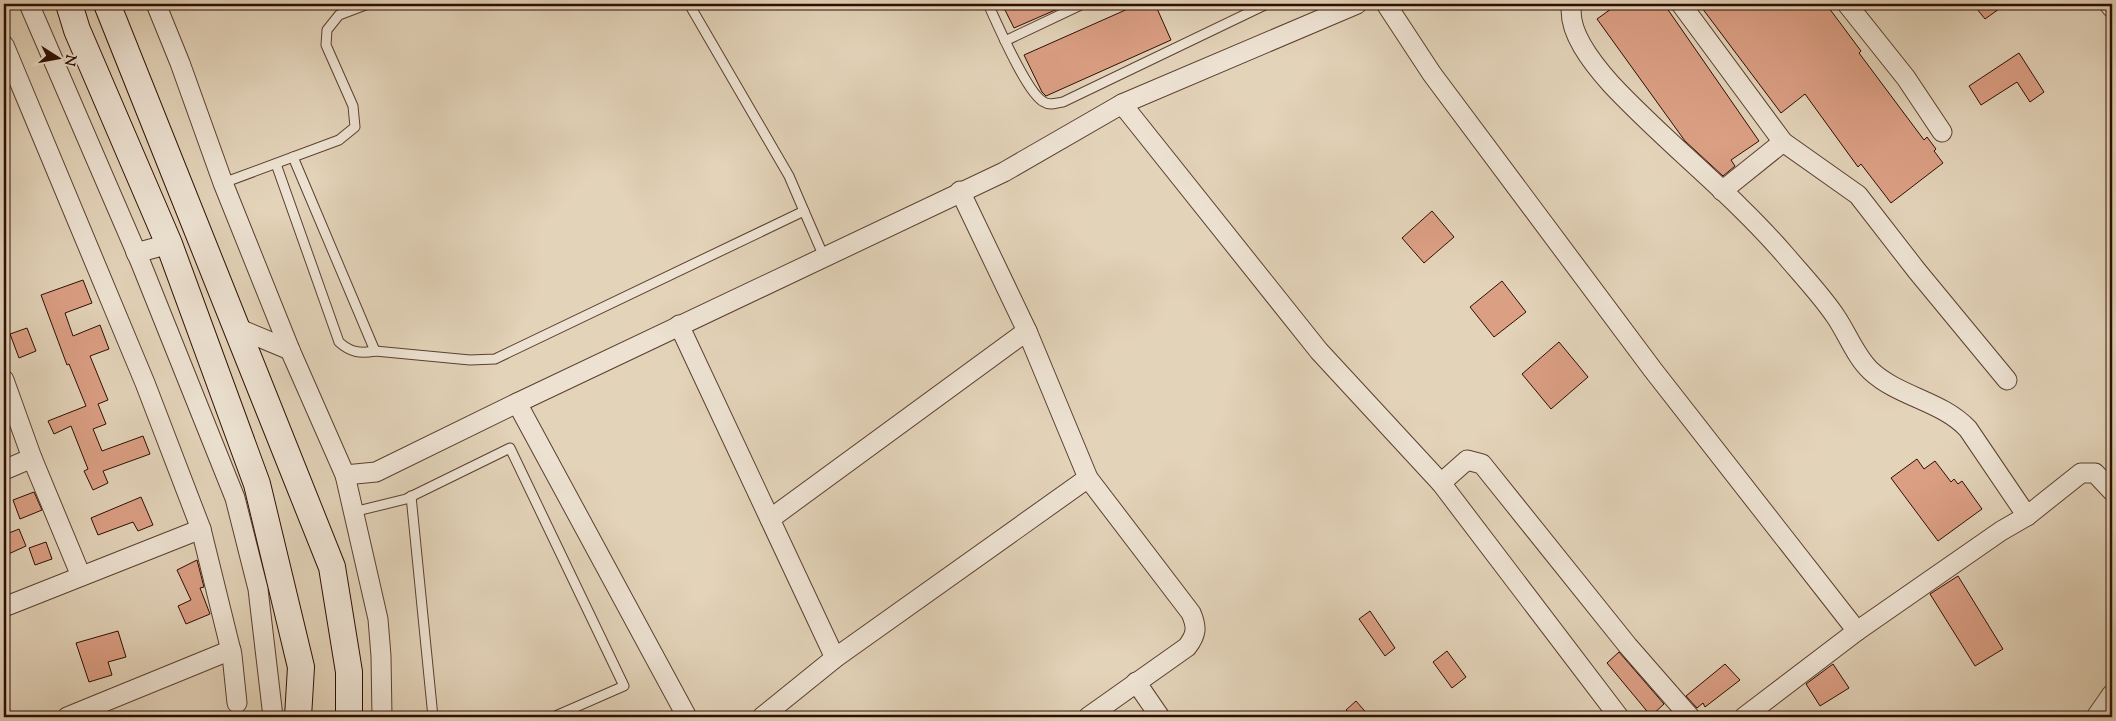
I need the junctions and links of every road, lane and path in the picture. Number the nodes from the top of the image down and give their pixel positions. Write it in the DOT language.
graph roads {
  1 [pos="29,4"];
  2 [pos="69,4"];
  3 [pos="107,4"];
  4 [pos="156,4"];
  5 [pos="368,4"];
  6 [pos="689,4"];
  7 [pos="988,4"];
  8 [pos="1083,4"];
  9 [pos="1267,4"];
  10 [pos="1357,4"];
  11 [pos="1386,4"];
  12 [pos="1572,4"];
  13 [pos="1681,4"];
  14 [pos="1847,4"];
  15 [pos="2109,4"];
  16 [pos="2112,8"];
  17 [pos="1005,41"];
  18 [pos="4,45"];
  19 [pos="1122,104"];
  20 [pos="1942,132"];
  21 [pos="1784,142"];
  22 [pos="293,157"];
  23 [pos="276,164"];
  24 [pos="222,183"];
  25 [pos="960,191"];
  26 [pos="1722,191"];
  27 [pos="804,211"];
  28 [pos="169,244"];
  29 [pos="136,253"];
  30 [pos="824,257"];
  31 [pos="680,325"];
  32 [pos="237,328"];
  33 [pos="1027,331"];
  34 [pos="290,350"];
  35 [pos="375,351"];
  36 [pos="4,380"];
  37 [pos="2007,380"];
  38 [pos="517,403"];
  39 [pos="32,458"];
  40 [pos="4,470"];
  41 [pos="345,475"];
  42 [pos="1088,478"];
  43 [pos="1441,483"];
  44 [pos="2112,491"];
  45 [pos="411,496"];
  46 [pos="353,512"];
  47 [pos="2027,516"];
  48 [pos="770,519"];
  49 [pos="201,529"];
  50 [pos="81,576"];
  51 [pos="4,607"];
  52 [pos="1857,631"];
  53 [pos="230,650"];
  54 [pos="835,658"];
  55 [pos="1136,682"];
  56 [pos="2112,694"];
  57 [pos="237,703"];
  58 [pos="67,717"];
  59 [pos="273,717"];
  60 [pos="298,717"];
  61 [pos="349,717"];
  62 [pos="382,717"];
  63 [pos="433,717"];
  64 [pos="553,717"];
  65 [pos="687,717"];
  66 [pos="762,717"];
  67 [pos="1088,717"];
  68 [pos="1160,717"];
  69 [pos="1619,717"];
  70 [pos="1690,717"];
  71 [pos="1744,717"];
  72 [pos="2096,717"];
  1 -- 29 [label="street"];
  2 -- 28 [label="street"];
  3 -- 32 [label="street"];
  4 -- 24 [label="street"];
  5 -- 22 [label="lane"];
  6 -- 27 [label="lane"];
  7 -- 17 [label="lane"];
  8 -- 17 [label="lane"];
  9 -- 17 [label="lane"];
  10 -- 19 [label="street"];
  11 -- 52 [label="street"];
  12 -- 26 [label="street"];
  13 -- 21 [label="street"];
  14 -- 20 [label="street"];
  15 -- 16 [label="street"];
  18 -- 49 [label="street"];
  19 -- 25 [label="street"];
  19 -- 43 [label="street"];
  21 -- 26 [label="street"];
  21 -- 37 [label="street"];
  22 -- 23 [label="lane"];
  22 -- 35 [label="lane"];
  23 -- 24 [label="lane"];
  23 -- 35 [label="lane"];
  24 -- 34 [label="street"];
  25 -- 30 [label="street"];
  25 -- 33 [label="street"];
  26 -- 47 [label="street"];
  27 -- 30 [label="lane"];
  27 -- 35 [label="lane"];
  28 -- 29 [label="street"];
  28 -- 60 [label="street"];
  29 -- 59 [label="street"];
  30 -- 31 [label="street"];
  31 -- 38 [label="street"];
  31 -- 48 [label="street"];
  32 -- 34 [label="street"];
  32 -- 61 [label="street"];
  33 -- 42 [label="street"];
  33 -- 48 [label="street"];
  34 -- 41 [label="street"];
  36 -- 39 [label="street"];
  38 -- 41 [label="street"];
  38 -- 65 [label="street"];
  39 -- 40 [label="street"];
  39 -- 50 [label="street"];
  41 -- 46 [label="street"];
  42 -- 54 [label="street"];
  42 -- 55 [label="street"];
  43 -- 69 [label="street"];
  43 -- 70 [label="street"];
  44 -- 47 [label="street"];
  45 -- 46 [label="lane"];
  45 -- 63 [label="lane"];
  45 -- 64 [label="lane"];
  46 -- 62 [label="street"];
  47 -- 52 [label="street"];
  48 -- 54 [label="street"];
  49 -- 50 [label="street"];
  49 -- 53 [label="street"];
  50 -- 51 [label="street"];
  52 -- 71 [label="street"];
  53 -- 57 [label="street"];
  53 -- 58 [label="street"];
  54 -- 66 [label="street"];
  55 -- 67 [label="street"];
  55 -- 68 [label="street"];
  56 -- 72 [label="street"];
}
